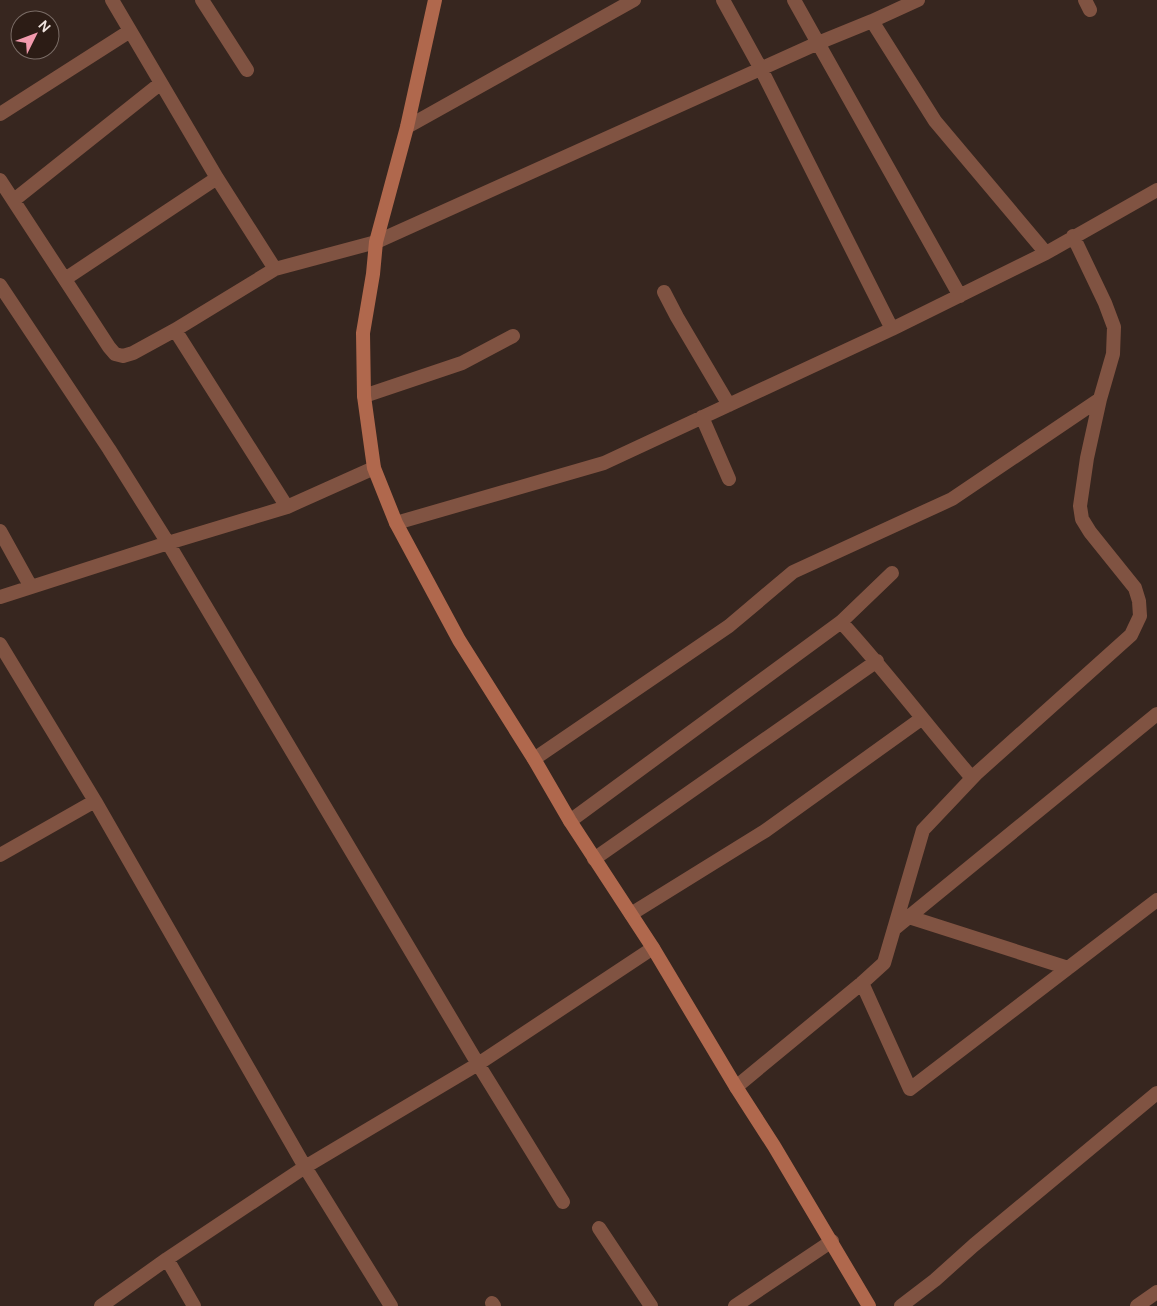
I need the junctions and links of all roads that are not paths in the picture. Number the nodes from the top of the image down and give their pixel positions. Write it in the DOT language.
graph roads {
  1 [pos="112,0"];
  2 [pos="202,0"];
  3 [pos="435,0"];
  4 [pos="634,0"];
  5 [pos="723,0"];
  6 [pos="794,0"];
  7 [pos="918,0"];
  8 [pos="872,21"];
  9 [pos="130,31"];
  10 [pos="818,43"];
  11 [pos="761,69"];
  12 [pos="247,70"];
  13 [pos="161,83"];
  14 [pos="0,114"];
  15 [pos="407,127"];
  16 [pos="217,178"];
  17 [pos="0,180"];
  18 [pos="1157,190"];
  19 [pos="14,200"];
  20 [pos="1073,236"];
  21 [pos="376,242"];
  22 [pos="1046,253"];
  23 [pos="275,269"];
  24 [pos="65,279"];
  25 [pos="0,285"];
  26 [pos="664,292"];
  27 [pos="960,296"];
  28 [pos="892,329"];
  29 [pos="175,330"];
  30 [pos="513,336"];
  31 [pos="364,396"];
  32 [pos="1100,399"];
  33 [pos="729,404"];
  34 [pos="702,417"];
  35 [pos="374,468"];
  36 [pos="729,479"];
  37 [pos="287,508"];
  38 [pos="396,523"];
  39 [pos="0,531"];
  40 [pos="168,543"];
  41 [pos="892,573"];
  42 [pos="31,587"];
  43 [pos="0,597"];
  44 [pos="841,622"];
  45 [pos="0,644"];
  46 [pos="877,661"];
  47 [pos="1157,714"];
  48 [pos="921,719"];
  49 [pos="534,759"];
  50 [pos="972,778"];
  51 [pos="95,801"];
  52 [pos="570,821"];
  53 [pos="0,855"];
  54 [pos="594,859"];
  55 [pos="1157,900"];
  56 [pos="631,914"];
  57 [pos="909,917"];
  58 [pos="894,929"];
  59 [pos="653,948"];
  60 [pos="1068,968"];
  61 [pos="862,983"];
  62 [pos="478,1064"];
  63 [pos="736,1087"];
  64 [pos="1157,1093"];
  65 [pos="305,1167"];
  66 [pos="562,1202"];
  67 [pos="599,1228"];
  68 [pos="832,1241"];
  69 [pos="167,1259"];
  70 [pos="1157,1292"];
  71 [pos="101,1306"];
  72 [pos="194,1306"];
  73 [pos="391,1306"];
  74 [pos="651,1306"];
  75 [pos="735,1306"];
  76 [pos="869,1306"];
  77 [pos="901,1306"];
  78 [pos="1137,1306"];
  1 -- 9 [label="street"];
  2 -- 12 [label="street"];
  3 -- 15 [label="main road"];
  4 -- 15 [label="street"];
  5 -- 11 [label="street"];
  6 -- 10 [label="street"];
  7 -- 8 [label="street"];
  8 -- 10 [label="street"];
  8 -- 22 [label="street"];
  9 -- 13 [label="street"];
  9 -- 14 [label="street"];
  10 -- 11 [label="street"];
  10 -- 27 [label="street"];
  11 -- 21 [label="street"];
  11 -- 28 [label="street"];
  13 -- 16 [label="street"];
  13 -- 19 [label="street"];
  15 -- 21 [label="main road"];
  16 -- 23 [label="street"];
  16 -- 24 [label="street"];
  17 -- 19 [label="street"];
  18 -- 20 [label="street"];
  19 -- 24 [label="street"];
  20 -- 22 [label="street"];
  20 -- 32 [label="street"];
  21 -- 23 [label="street"];
  21 -- 31 [label="main road"];
  22 -- 27 [label="street"];
  23 -- 29 [label="street"];
  24 -- 29 [label="street"];
  25 -- 40 [label="street"];
  26 -- 33 [label="street"];
  27 -- 28 [label="street"];
  28 -- 33 [label="street"];
  29 -- 37 [label="street"];
  30 -- 31 [label="street"];
  31 -- 35 [label="main road"];
  32 -- 49 [label="street"];
  32 -- 50 [label="street"];
  33 -- 34 [label="street"];
  34 -- 36 [label="street"];
  34 -- 38 [label="street"];
  35 -- 37 [label="street"];
  35 -- 38 [label="main road"];
  37 -- 40 [label="street"];
  38 -- 49 [label="main road"];
  39 -- 42 [label="street"];
  40 -- 42 [label="street"];
  40 -- 62 [label="street"];
  41 -- 44 [label="street"];
  42 -- 43 [label="street"];
  44 -- 46 [label="street"];
  44 -- 52 [label="street"];
  45 -- 51 [label="street"];
  46 -- 48 [label="street"];
  46 -- 54 [label="street"];
  47 -- 57 [label="street"];
  48 -- 50 [label="street"];
  48 -- 56 [label="street"];
  49 -- 52 [label="main road"];
  50 -- 58 [label="street"];
  51 -- 53 [label="street"];
  51 -- 65 [label="street"];
  52 -- 54 [label="main road"];
  54 -- 56 [label="main road"];
  55 -- 60 [label="street"];
  56 -- 59 [label="main road"];
  57 -- 58 [label="street"];
  57 -- 60 [label="street"];
  58 -- 61 [label="street"];
  59 -- 62 [label="street"];
  59 -- 63 [label="main road"];
  60 -- 61 [label="street"];
  61 -- 63 [label="street"];
  62 -- 65 [label="street"];
  62 -- 66 [label="street"];
  63 -- 68 [label="main road"];
  64 -- 77 [label="street"];
  65 -- 69 [label="street"];
  65 -- 73 [label="street"];
  67 -- 74 [label="street"];
  68 -- 75 [label="street"];
  68 -- 76 [label="main road"];
  69 -- 71 [label="street"];
  69 -- 72 [label="street"];
  70 -- 78 [label="street"];
}
